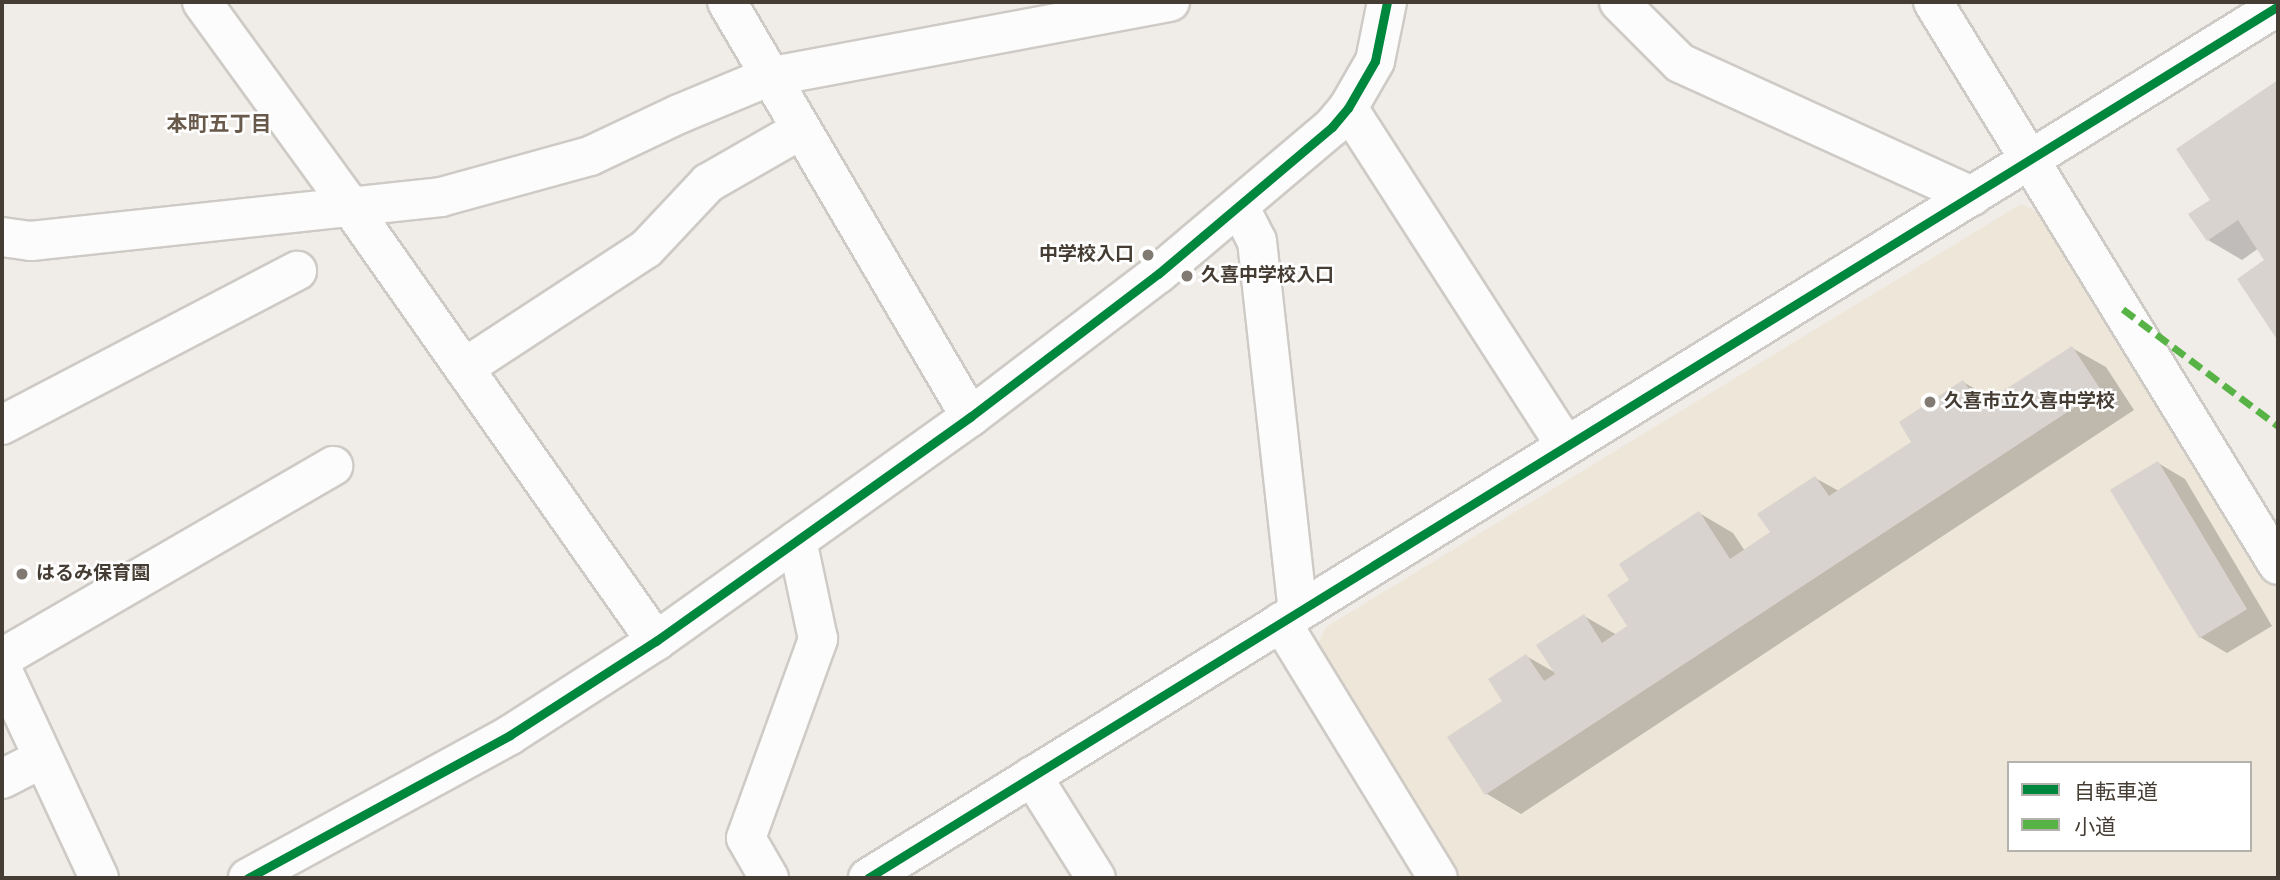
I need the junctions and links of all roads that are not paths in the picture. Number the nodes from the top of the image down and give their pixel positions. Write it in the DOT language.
graph roads {
  1 [pos="202,2"];
  2 [pos="727,2"];
  3 [pos="1170,2"];
  4 [pos="1387,2"];
  5 [pos="1619,2"];
  6 [pos="1933,2"];
  7 [pos="1104,6"];
  8 [pos="2272,11"];
  9 [pos="768,77"];
  10 [pos="1348,108"];
  11 [pos="800,130"];
  12 [pos="2032,159"];
  13 [pos="1972,196"];
  14 [pos="350,206"];
  15 [pos="1238,206"];
  16 [pos="2,237"];
  17 [pos="297,271"];
  18 [pos="464,368"];
  19 [pos="970,417"];
  20 [pos="2,425"];
  21 [pos="1566,446"];
  22 [pos="333,466"];
  23 [pos="797,540"];
  24 [pos="2278,565"];
  25 [pos="1290,617"];
  26 [pos="656,641"];
  27 [pos="2,658"];
  28 [pos="2,669"];
  29 [pos="43,758"];
  30 [pos="1032,776"];
  31 [pos="2,779"];
  32 [pos="99,878"];
  33 [pos="248,878"];
  34 [pos="769,878"];
  35 [pos="868,878"];
  36 [pos="1096,878"];
  37 [pos="1438,878"];
  1 -- 14 [label="street"];
  2 -- 9 [label="street"];
  3 -- 7 [label="street"];
  4 -- 10 [label="street"];
  5 -- 13 [label="street"];
  6 -- 12 [label="street"];
  7 -- 9 [label="street"];
  8 -- 12 [label="street"];
  9 -- 11 [label="street"];
  9 -- 14 [label="street"];
  10 -- 15 [label="street"];
  10 -- 21 [label="street"];
  11 -- 18 [label="street"];
  11 -- 19 [label="street"];
  12 -- 13 [label="street"];
  12 -- 24 [label="street"];
  13 -- 21 [label="street"];
  14 -- 16 [label="street"];
  14 -- 18 [label="street"];
  15 -- 19 [label="street"];
  15 -- 25 [label="street"];
  17 -- 20 [label="street"];
  18 -- 26 [label="street"];
  19 -- 23 [label="street"];
  21 -- 25 [label="street"];
  22 -- 27 [label="street"];
  23 -- 26 [label="street"];
  23 -- 34 [label="street"];
  25 -- 30 [label="street"];
  25 -- 37 [label="street"];
  26 -- 33 [label="street"];
  28 -- 29 [label="street"];
  29 -- 31 [label="street"];
  29 -- 32 [label="street"];
  30 -- 35 [label="street"];
  30 -- 36 [label="street"];
}
